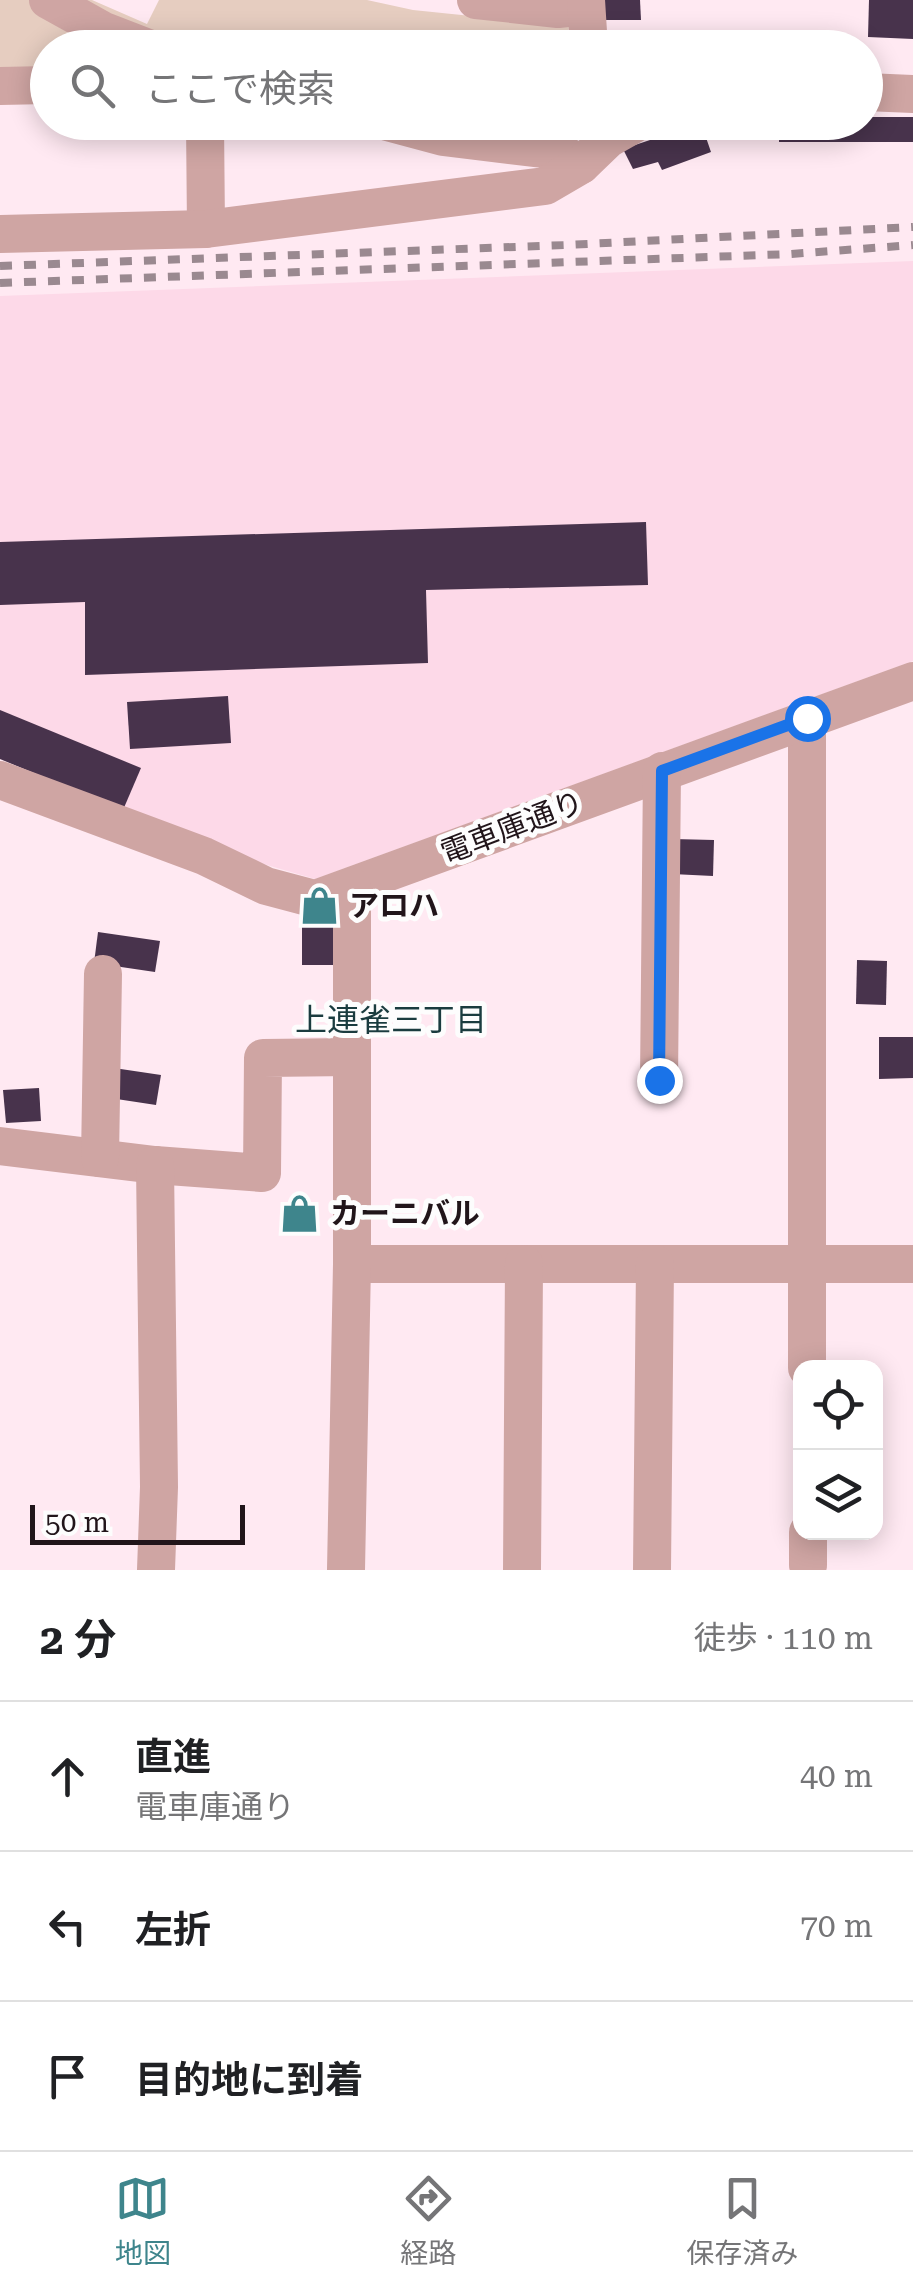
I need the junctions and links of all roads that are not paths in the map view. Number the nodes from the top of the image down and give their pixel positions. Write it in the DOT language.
graph roads {
  1 [pos="48,0"];
  2 [pos="476,0"];
  3 [pos="586,3"];
  4 [pos="102,30"];
  5 [pos="588,30"];
  6 [pos="30,85"];
  7 [pos="0,86"];
  8 [pos="883,93"];
  9 [pos="913,94"];
  10 [pos="205,140"];
  11 [pos="470,140"];
  12 [pos="596,140"];
  13 [pos="603,140"];
  14 [pos="206,228"];
  15 [pos="0,234"];
  16 [pos="913,680"];
  17 [pos="807,718"];
  18 [pos="662,771"];
  19 [pos="0,780"];
  20 [pos="352,887"];
  21 [pos="102,974"];
  22 [pos="352,1057"];
  23 [pos="659,1080"];
  24 [pos="0,1146"];
  25 [pos="100,1158"];
  26 [pos="155,1165"];
  27 [pos="352,1264"];
  28 [pos="524,1264"];
  29 [pos="654,1264"];
  30 [pos="806,1264"];
  31 [pos="913,1264"];
  32 [pos="807,1360"];
  33 [pos="156,1570"];
  34 [pos="346,1570"];
  35 [pos="522,1570"];
  36 [pos="652,1570"];
  1 -- 4 [label="street"];
  2 -- 3 [label="street"];
  3 -- 5 [label="street"];
  6 -- 7 [label="street"];
  8 -- 9 [label="street"];
  10 -- 14 [label="street"];
  11 -- 12 [label="street"];
  13 -- 14 [label="street"];
  14 -- 15 [label="street"];
  16 -- 17 [label="street, 電車庫通り"];
  17 -- 18 [label="street, 電車庫通り"];
  17 -- 30 [label="street"];
  18 -- 20 [label="street, 電車庫通り"];
  18 -- 23 [label="street"];
  19 -- 20 [label="street, 電車庫通り"];
  20 -- 22 [label="street"];
  21 -- 25 [label="street"];
  22 -- 26 [label="street"];
  22 -- 27 [label="street"];
  24 -- 25 [label="street"];
  25 -- 26 [label="street"];
  26 -- 33 [label="street"];
  27 -- 28 [label="street"];
  27 -- 34 [label="street"];
  28 -- 29 [label="street"];
  28 -- 35 [label="street"];
  29 -- 30 [label="street"];
  29 -- 36 [label="street"];
  30 -- 31 [label="street"];
  30 -- 32 [label="street"];
}
